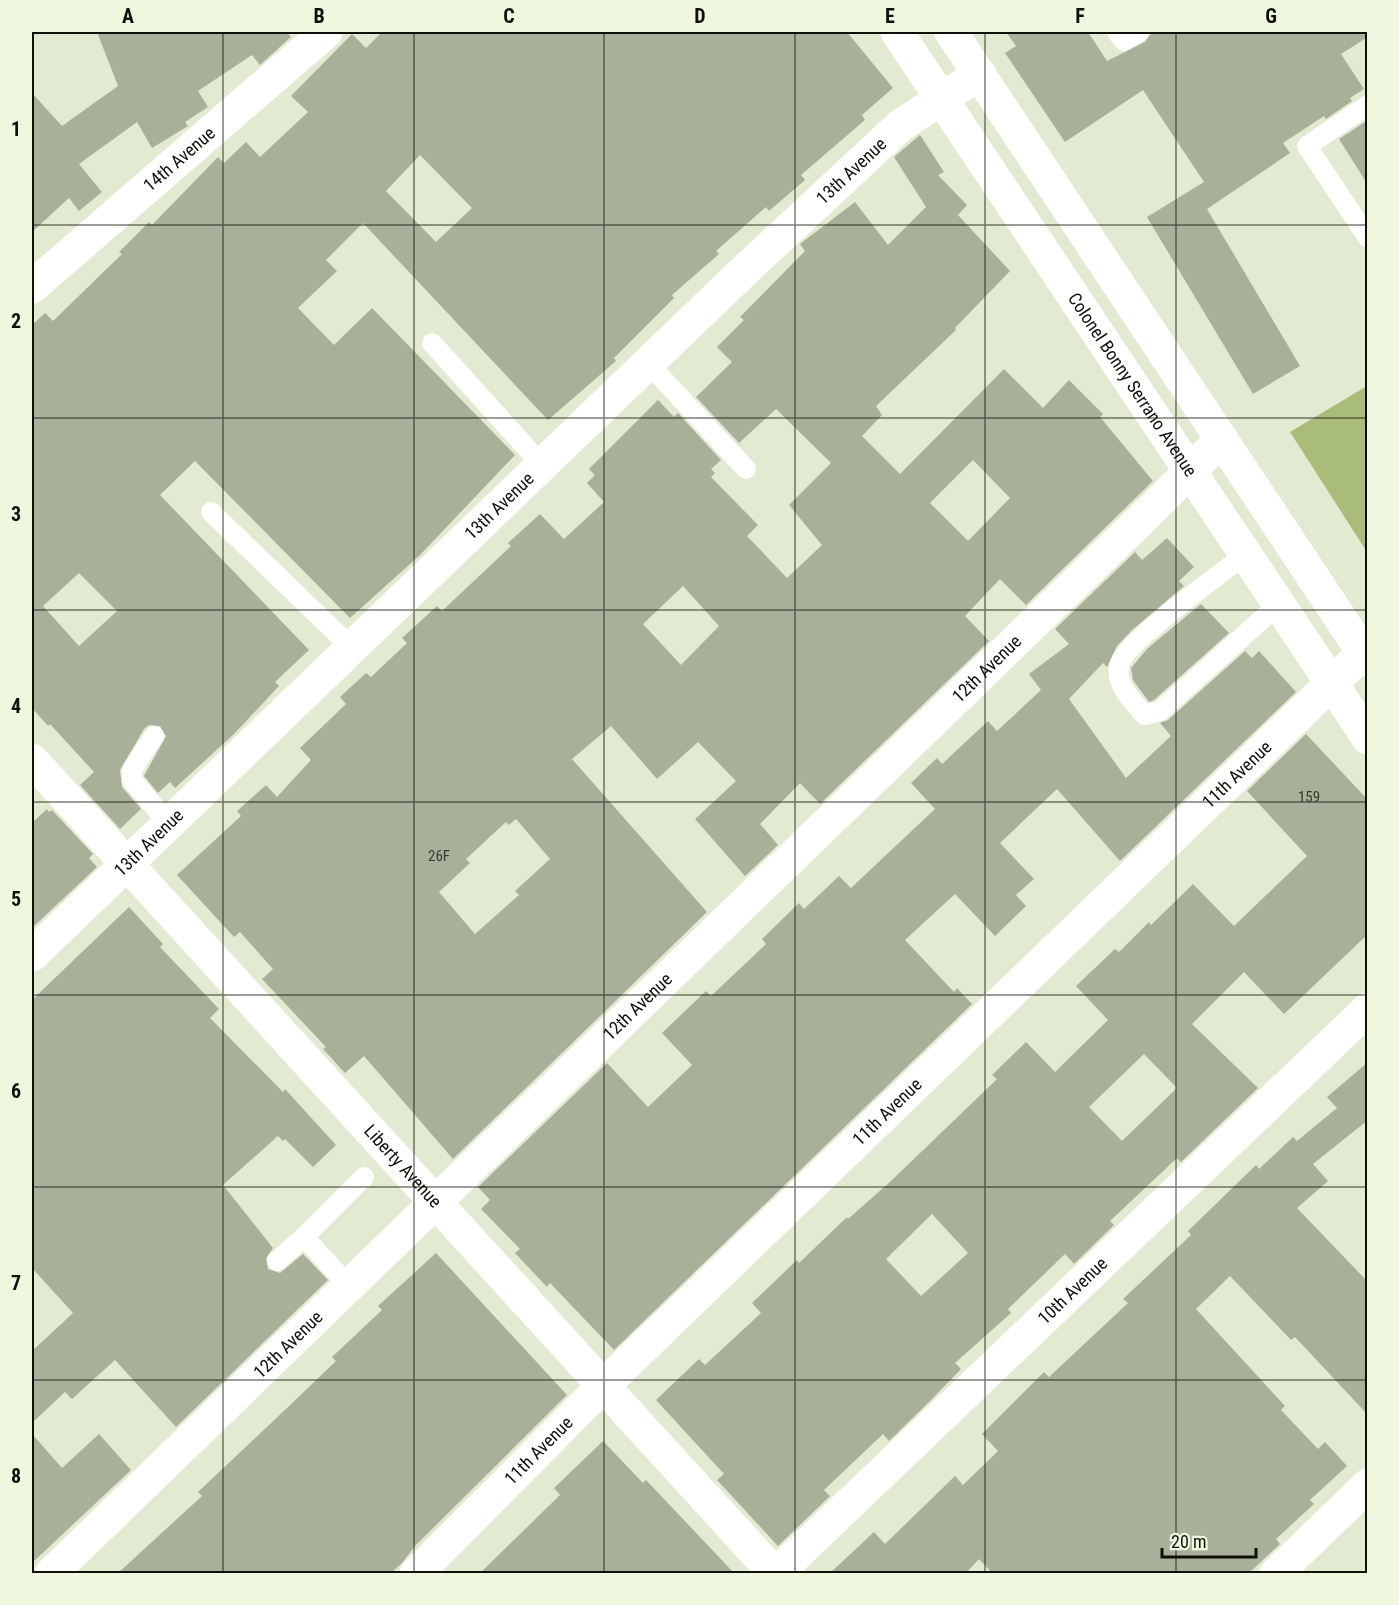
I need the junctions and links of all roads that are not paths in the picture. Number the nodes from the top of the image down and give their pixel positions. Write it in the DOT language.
graph roads {
  1 [pos="326,32"];
  2 [pos="897,32"];
  3 [pos="951,32"];
  4 [pos="1117,32"];
  5 [pos="1138,32"];
  6 [pos="980,74"];
  7 [pos="941,99"];
  8 [pos="1368,105"];
  9 [pos="1368,238"];
  10 [pos="32,287"];
  11 [pos="432,343"];
  12 [pos="648,363"];
  13 [pos="1222,439"];
  14 [pos="542,465"];
  15 [pos="746,469"];
  16 [pos="1190,470"];
  17 [pos="211,512"];
  18 [pos="1246,554"];
  19 [pos="1279,604"];
  20 [pos="351,647"];
  21 [pos="1365,657"];
  22 [pos="1331,682"];
  23 [pos="154,736"];
  24 [pos="1368,738"];
  25 [pos="32,760"];
  26 [pos="168,823"];
  27 [pos="124,864"];
  28 [pos="32,955"];
  29 [pos="1368,1009"];
  30 [pos="364,1177"];
  31 [pos="434,1203"];
  32 [pos="304,1237"];
  33 [pos="277,1261"];
  34 [pos="348,1285"];
  35 [pos="602,1387"];
  36 [pos="1368,1485"];
  37 [pos="51,1574"];
  38 [pos="416,1574"];
  39 [pos="775,1574"];
  40 [pos="1276,1574"];
  1 -- 10 [label="street, 14th Avenue"];
  2 -- 7 [label="street, Colonel Bonny Serrano Avenue"];
  3 -- 6 [label="street"];
  4 -- 5 [label="lane"];
  6 -- 7 [label="street, 13th Avenue"];
  6 -- 13 [label="street"];
  7 -- 12 [label="street, 13th Avenue"];
  7 -- 16 [label="street, Colonel Bonny Serrano Avenue"];
  8 -- 9 [label="lane"];
  11 -- 14 [label="lane"];
  12 -- 14 [label="street, 13th Avenue"];
  12 -- 15 [label="lane"];
  13 -- 16 [label="street, 12th Avenue"];
  13 -- 21 [label="street"];
  14 -- 20 [label="street, 13th Avenue"];
  16 -- 18 [label="street, Colonel Bonny Serrano Avenue"];
  16 -- 31 [label="street, 12th Avenue"];
  17 -- 20 [label="lane"];
  18 -- 19 [label="street, Colonel Bonny Serrano Avenue"];
  18 -- 19 [label="lane"];
  19 -- 22 [label="street, Colonel Bonny Serrano Avenue"];
  20 -- 26 [label="street, 13th Avenue"];
  21 -- 22 [label="street, 11th Avenue"];
  22 -- 24 [label="street, Colonel Bonny Serrano Avenue"];
  22 -- 35 [label="street, 11th Avenue"];
  23 -- 26 [label="lane"];
  25 -- 27 [label="street, Liberty Avenue"];
  26 -- 27 [label="street, 13th Avenue"];
  27 -- 28 [label="street, 13th Avenue"];
  27 -- 31 [label="street, Liberty Avenue"];
  29 -- 39 [label="street, 10th Avenue"];
  30 -- 32 [label="lane"];
  31 -- 34 [label="street, 12th Avenue"];
  31 -- 35 [label="street, Liberty Avenue"];
  32 -- 33 [label="lane"];
  32 -- 34 [label="lane"];
  34 -- 37 [label="street, 12th Avenue"];
  35 -- 38 [label="street, 11th Avenue"];
  35 -- 39 [label="street, Liberty Avenue"];
  36 -- 40 [label="street"];
}
